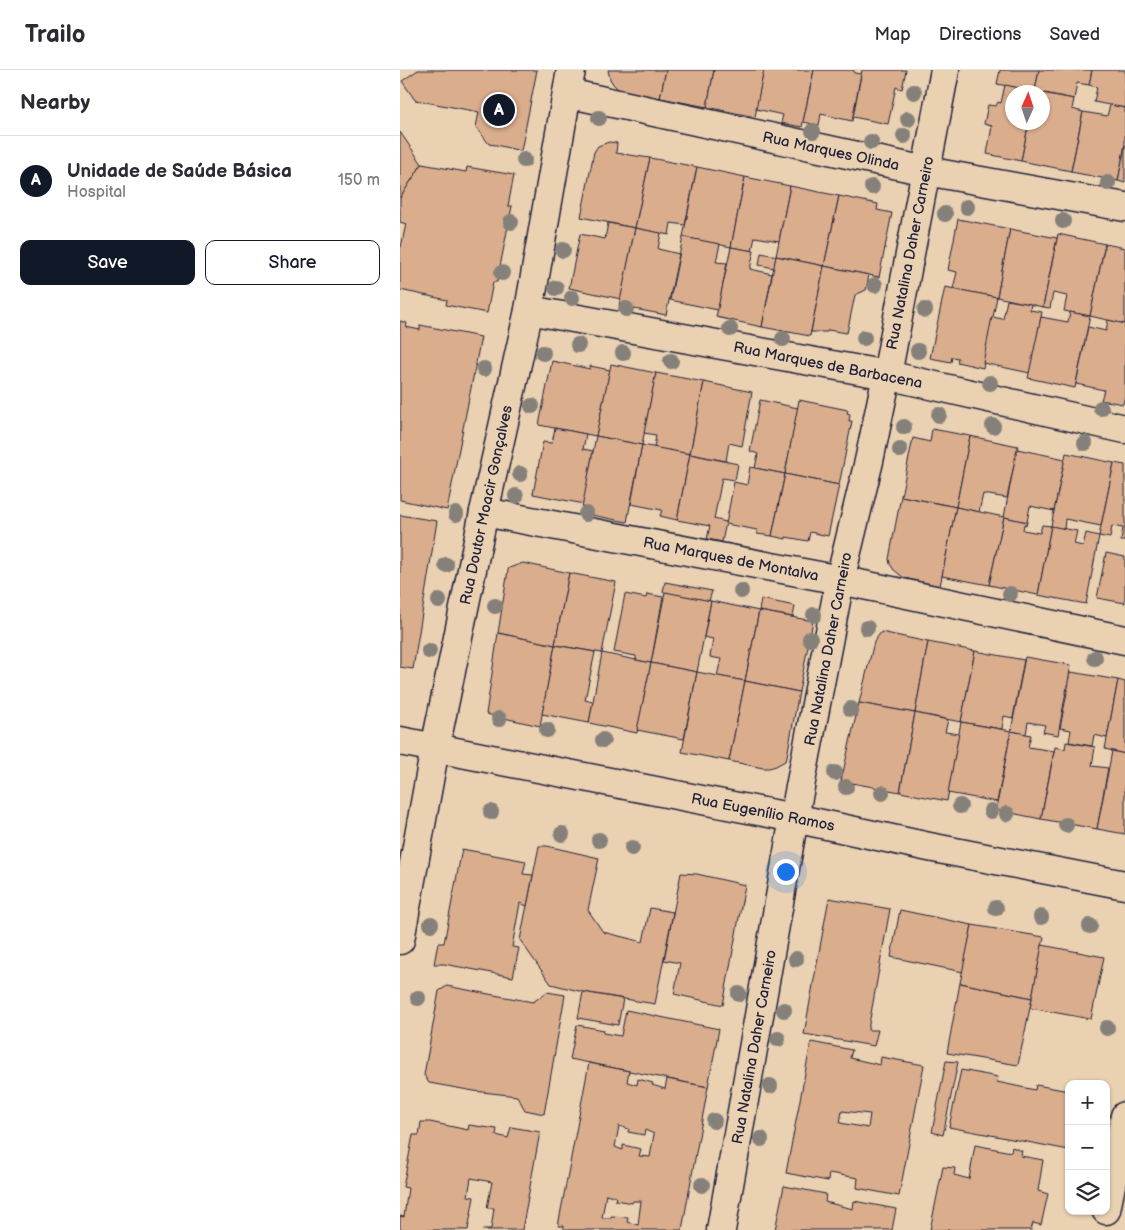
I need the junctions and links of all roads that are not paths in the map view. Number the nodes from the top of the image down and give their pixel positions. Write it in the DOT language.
graph roads {
  1 [pos="945,70"];
  2 [pos="569,82"];
  3 [pos="926,171"];
  4 [pos="1125,207"];
  5 [pos="529,310"];
  6 [pos="886,375"];
  7 [pos="1125,429"];
  8 [pos="484,512"];
  9 [pos="840,580"];
  10 [pos="1125,640"];
  11 [pos="400,741"];
  12 [pos="435,748"];
  13 [pos="794,818"];
  14 [pos="1125,885"];
  15 [pos="400,940"];
  16 [pos="1125,1116"];
  17 [pos="1110,1191"];
  18 [pos="1105,1215"];
  19 [pos="721,1230"];
  20 [pos="1102,1230"];
  1 -- 3 [label="street, Rua Natalina Daher Carneiro"];
  2 -- 3 [label="street, Rua Marques Olinda"];
  2 -- 5 [label="street, Rua Doutor Moacir Gonçalves"];
  3 -- 4 [label="street, Rua Marques Olinda"];
  3 -- 6 [label="street, Rua Natalina Daher Carneiro"];
  5 -- 6 [label="street, Rua Marques de Barbacena"];
  5 -- 8 [label="street, Rua Doutor Moacir Gonçalves"];
  6 -- 7 [label="street, Rua Marques de Barbacena"];
  6 -- 9 [label="street, Rua Natalina Daher Carneiro"];
  8 -- 9 [label="street, Rua Marques de Montalva"];
  8 -- 12 [label="street, Rua Doutor Moacir Gonçalves"];
  9 -- 10 [label="street, Rua Marques de Montalva"];
  9 -- 13 [label="street, Rua Natalina Daher Carneiro"];
  11 -- 12 [label="street, Rua Eugenílio Ramos"];
  12 -- 13 [label="street, Rua Eugenílio Ramos"];
  12 -- 15 [label="street, Rua Doutor Moacir Gonçalves"];
  13 -- 14 [label="street, Rua Eugenílio Ramos"];
  13 -- 19 [label="street, Rua Natalina Daher Carneiro"];
  16 -- 17 [label="street"];
  18 -- 20 [label="street"];
}
